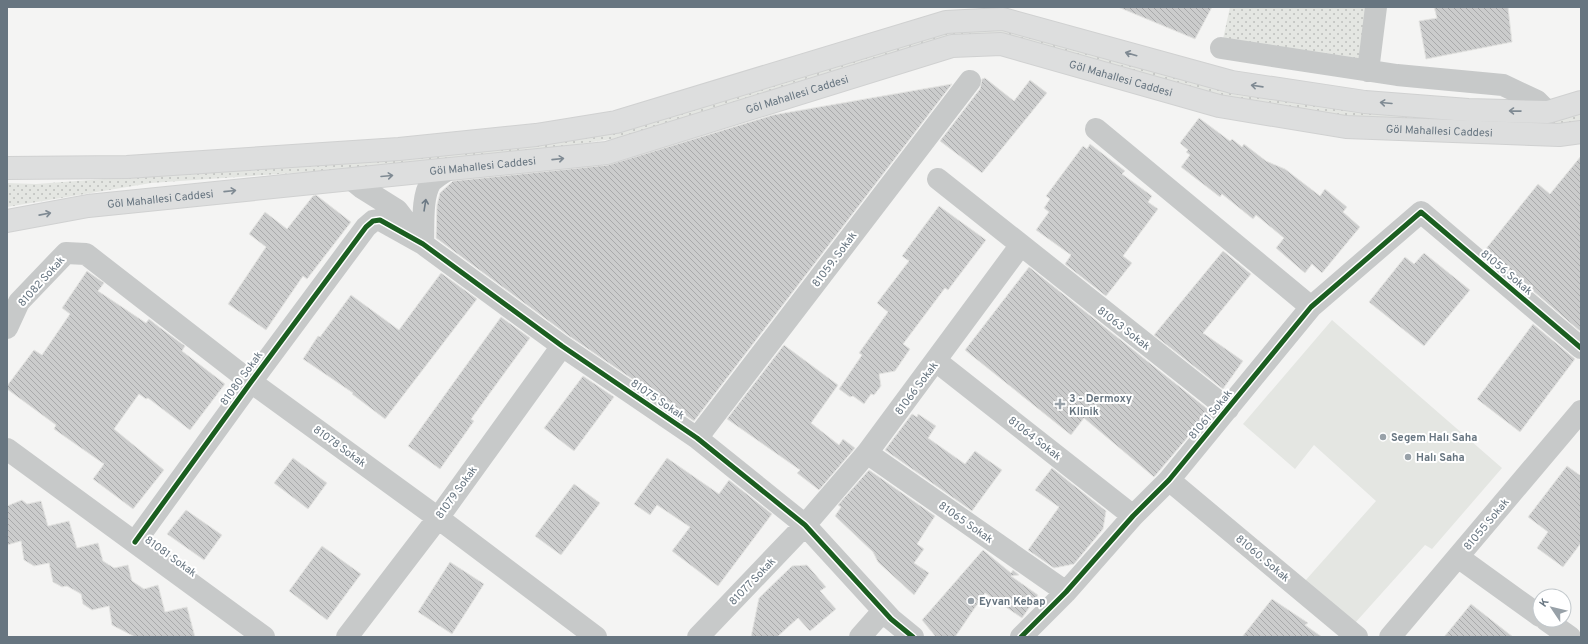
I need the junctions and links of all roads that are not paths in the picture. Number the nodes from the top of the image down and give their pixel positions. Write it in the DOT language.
graph roads {
  1 [pos="1376,7"];
  2 [pos="1221,48"];
  3 [pos="1368,71"];
  4 [pos="970,81"];
  5 [pos="1581,102"];
  6 [pos="1548,112"];
  7 [pos="1096,129"];
  8 [pos="1581,132"];
  9 [pos="7,168"];
  10 [pos="446,171"];
  11 [pos="351,179"];
  12 [pos="938,179"];
  13 [pos="1421,212"];
  14 [pos="7,221"];
  15 [pos="366,227"];
  16 [pos="423,244"];
  17 [pos="1020,246"];
  18 [pos="86,254"];
  19 [pos="1311,307"];
  20 [pos="7,328"];
  21 [pos="562,346"];
  22 [pos="1581,348"];
  23 [pos="936,361"];
  24 [pos="251,382"];
  25 [pos="1228,409"];
  26 [pos="1581,411"];
  27 [pos="697,438"];
  28 [pos="7,449"];
  29 [pos="867,452"];
  30 [pos="1169,480"];
  31 [pos="1133,516"];
  32 [pos="438,518"];
  33 [pos="805,525"];
  34 [pos="135,542"];
  35 [pos="1458,557"];
  36 [pos="1066,592"];
  37 [pos="1532,610"];
  38 [pos="883,611"];
  39 [pos="1557,628"];
  40 [pos="264,637"];
  41 [pos="347,637"];
  42 [pos="596,637"];
  43 [pos="698,637"];
  44 [pos="860,637"];
  45 [pos="913,637"];
  46 [pos="1021,637"];
  47 [pos="1357,637"];
  48 [pos="1390,637"];
  49 [pos="1570,637"];
  1 -- 3 [label="street"];
  2 -- 3 [label="street"];
  3 -- 6 [label="street"];
  4 -- 27 [label="street, 81059. Sokak"];
  5 -- 6 [label="main road, Göl Mahallesi Caddesi"];
  6 -- 9 [label="main road, Göl Mahallesi Caddesi, one-way"];
  7 -- 19 [label="street"];
  10 -- 8 [label="main road, Göl Mahallesi Caddesi, one-way"];
  11 -- 10 [label="main road, Göl Mahallesi Caddesi, one-way"];
  16 -- 10 [label="street, one-way"];
  14 -- 11 [label="main road, Göl Mahallesi Caddesi, one-way"];
  11 -- 16 [label="street"];
  12 -- 17 [label="street, 81063 Sokak"];
  13 -- 19 [label="street, 81061 Sokak"];
  13 -- 22 [label="street, 81056 Sokak"];
  15 -- 16 [label="street, 81075 Sokak"];
  15 -- 24 [label="street, 81080 Sokak"];
  16 -- 21 [label="street, 81075 Sokak"];
  17 -- 23 [label="street, 81066 Sokak"];
  17 -- 25 [label="street, 81063 Sokak"];
  18 -- 20 [label="street, 81082 Sokak"];
  18 -- 24 [label="street, 81078 Sokak"];
  19 -- 25 [label="street, 81061 Sokak"];
  21 -- 27 [label="street, 81075 Sokak"];
  21 -- 32 [label="street, 81079 Sokak"];
  23 -- 29 [label="street, 81066 Sokak"];
  23 -- 31 [label="street, 81064 Sokak"];
  24 -- 32 [label="street, 81078 Sokak"];
  24 -- 34 [label="street, 81080 Sokak"];
  25 -- 30 [label="street, 81061 Sokak"];
  26 -- 35 [label="street, 81055 Sokak"];
  27 -- 33 [label="street, 81075 Sokak"];
  28 -- 34 [label="street, 81081 Sokak"];
  29 -- 33 [label="street, 81066 Sokak"];
  29 -- 36 [label="street, 81065 Sokak"];
  30 -- 31 [label="street, 81061 Sokak"];
  30 -- 47 [label="street, 81060. Sokak"];
  31 -- 36 [label="street, 81061 Sokak"];
  32 -- 41 [label="street, 81079 Sokak"];
  32 -- 42 [label="street, 81078 Sokak"];
  33 -- 38 [label="street, 81075 Sokak"];
  33 -- 43 [label="street, 81077 Sokak"];
  34 -- 40 [label="street, 81081 Sokak"];
  35 -- 37 [label="street"];
  35 -- 48 [label="street, 81055 Sokak"];
  36 -- 46 [label="street, 81061 Sokak"];
  38 -- 44 [label="street"];
  38 -- 45 [label="street, 81075 Sokak"];
  39 -- 49 [label="street"];
}
